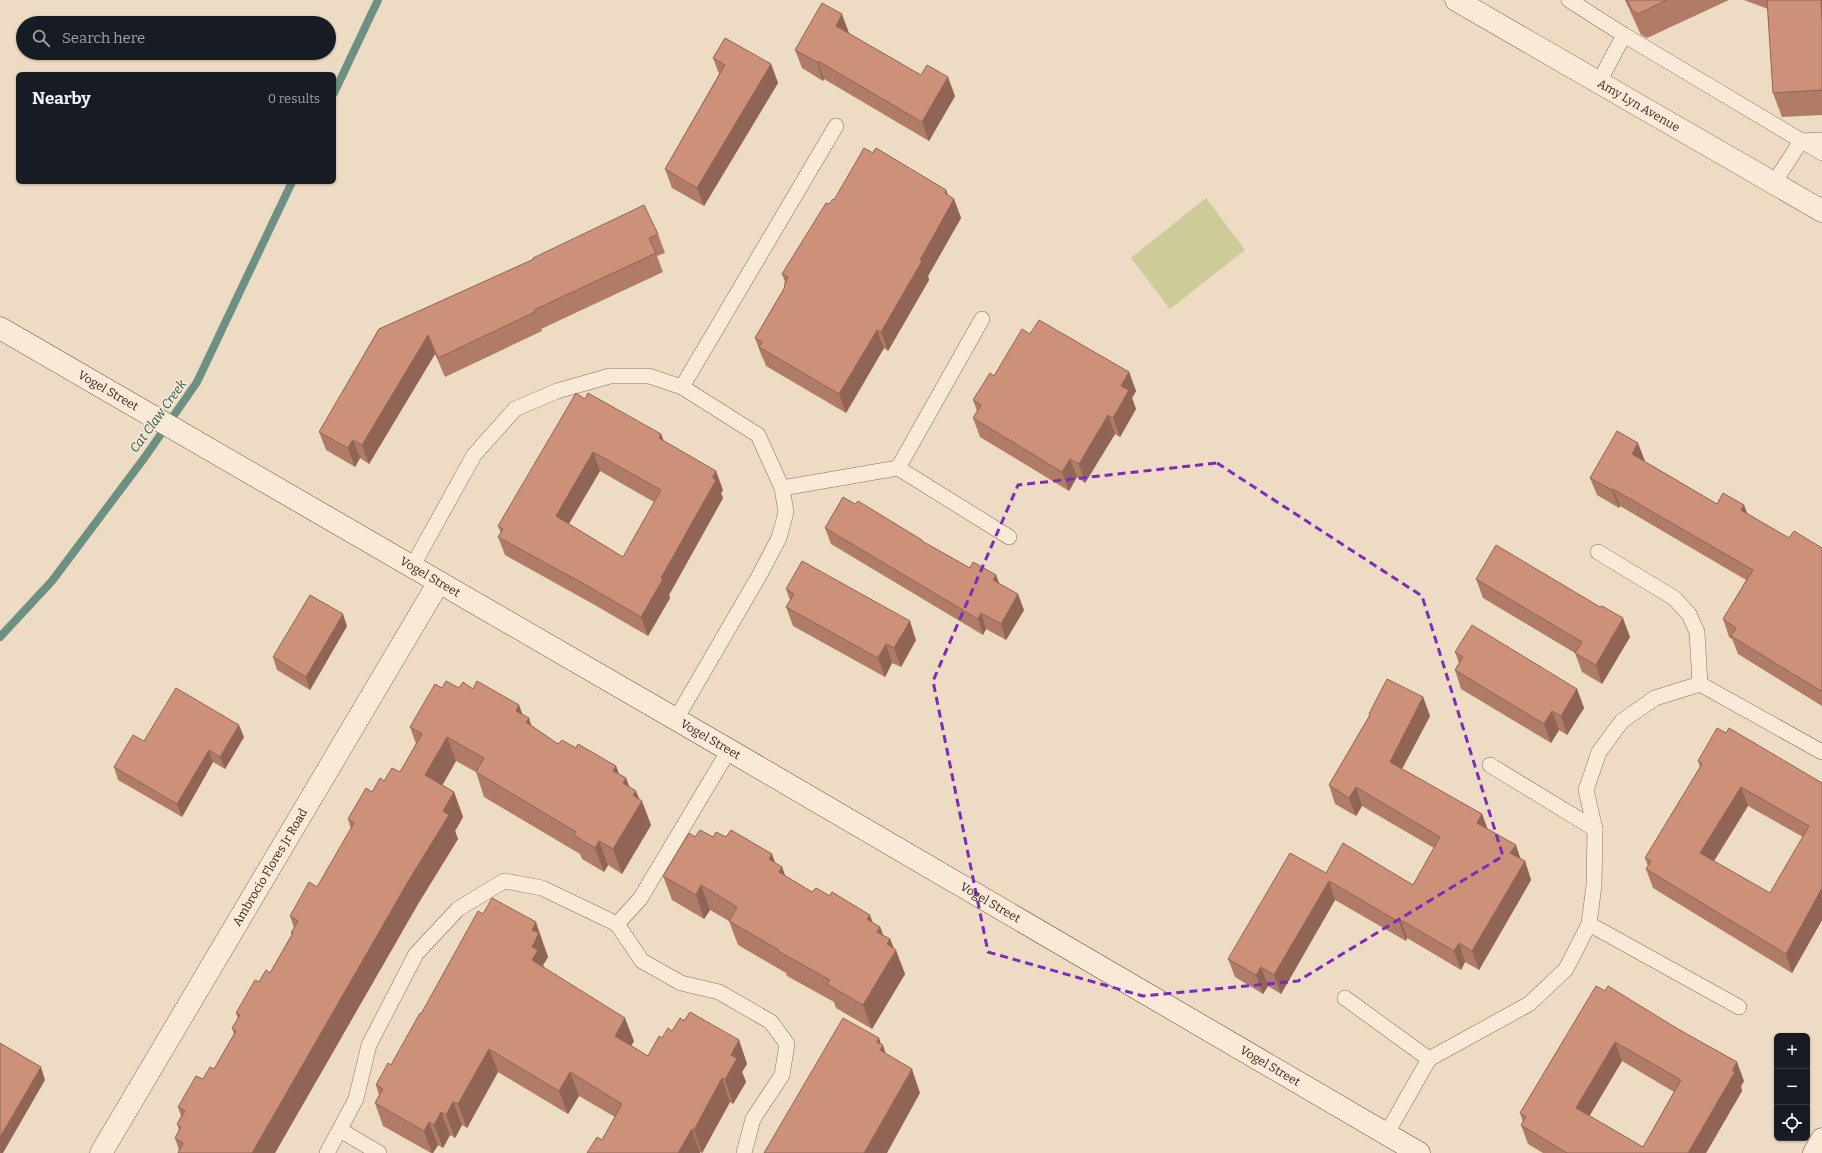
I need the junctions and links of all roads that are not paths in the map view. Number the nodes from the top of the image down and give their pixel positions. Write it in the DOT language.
graph roads {
  1 [pos="1569,0"];
  2 [pos="1460,1"];
  3 [pos="1624,35"];
  4 [pos="1599,82"];
  5 [pos="836,126"];
  6 [pos="1822,140"];
  7 [pos="1801,141"];
  8 [pos="1822,153"];
  9 [pos="1774,183"];
  10 [pos="1822,211"];
  11 [pos="982,318"];
  12 [pos="0,328"];
  13 [pos="682,387"];
  14 [pos="898,468"];
  15 [pos="782,488"];
  16 [pos="1009,537"];
  17 [pos="1598,552"];
  18 [pos="412,566"];
  19 [pos="439,582"];
  20 [pos="1700,684"];
  21 [pos="676,719"];
  22 [pos="729,750"];
  23 [pos="1822,752"];
  24 [pos="1490,765"];
  25 [pos="1595,829"];
  26 [pos="617,924"];
  27 [pos="1589,924"];
  28 [pos="1345,998"];
  29 [pos="1739,1007"];
  30 [pos="1429,1059"];
  31 [pos="340,1130"];
  32 [pos="1387,1133"];
  33 [pos="1822,1139"];
  34 [pos="101,1153"];
  35 [pos="327,1153"];
  36 [pos="379,1153"];
  37 [pos="744,1153"];
  38 [pos="1420,1153"];
  39 [pos="1814,1153"];
  1 -- 3 [label="lane"];
  2 -- 4 [label="street, Amy Lyn Avenue"];
  3 -- 4 [label="lane"];
  3 -- 7 [label="lane"];
  4 -- 9 [label="street, Amy Lyn Avenue"];
  5 -- 13 [label="lane"];
  6 -- 7 [label="lane"];
  7 -- 8 [label="lane"];
  7 -- 9 [label="lane"];
  9 -- 10 [label="street, Amy Lyn Avenue"];
  11 -- 14 [label="lane"];
  12 -- 18 [label="street, Vogel Street"];
  13 -- 15 [label="lane"];
  13 -- 18 [label="lane"];
  14 -- 15 [label="lane"];
  14 -- 16 [label="lane"];
  15 -- 21 [label="lane"];
  17 -- 20 [label="lane"];
  18 -- 19 [label="street, Vogel Street"];
  19 -- 21 [label="street, Vogel Street"];
  19 -- 34 [label="street, Ambrocio Flores Jr Road"];
  20 -- 23 [label="lane"];
  20 -- 25 [label="lane"];
  21 -- 22 [label="street, Vogel Street"];
  22 -- 26 [label="lane"];
  22 -- 32 [label="street, Vogel Street"];
  24 -- 25 [label="lane"];
  25 -- 27 [label="lane"];
  26 -- 31 [label="lane"];
  26 -- 37 [label="lane"];
  27 -- 29 [label="lane"];
  27 -- 30 [label="lane"];
  28 -- 30 [label="lane"];
  30 -- 32 [label="lane"];
  31 -- 35 [label="lane"];
  31 -- 36 [label="lane"];
  32 -- 38 [label="street, Vogel Street"];
  33 -- 39 [label="street"];
}
